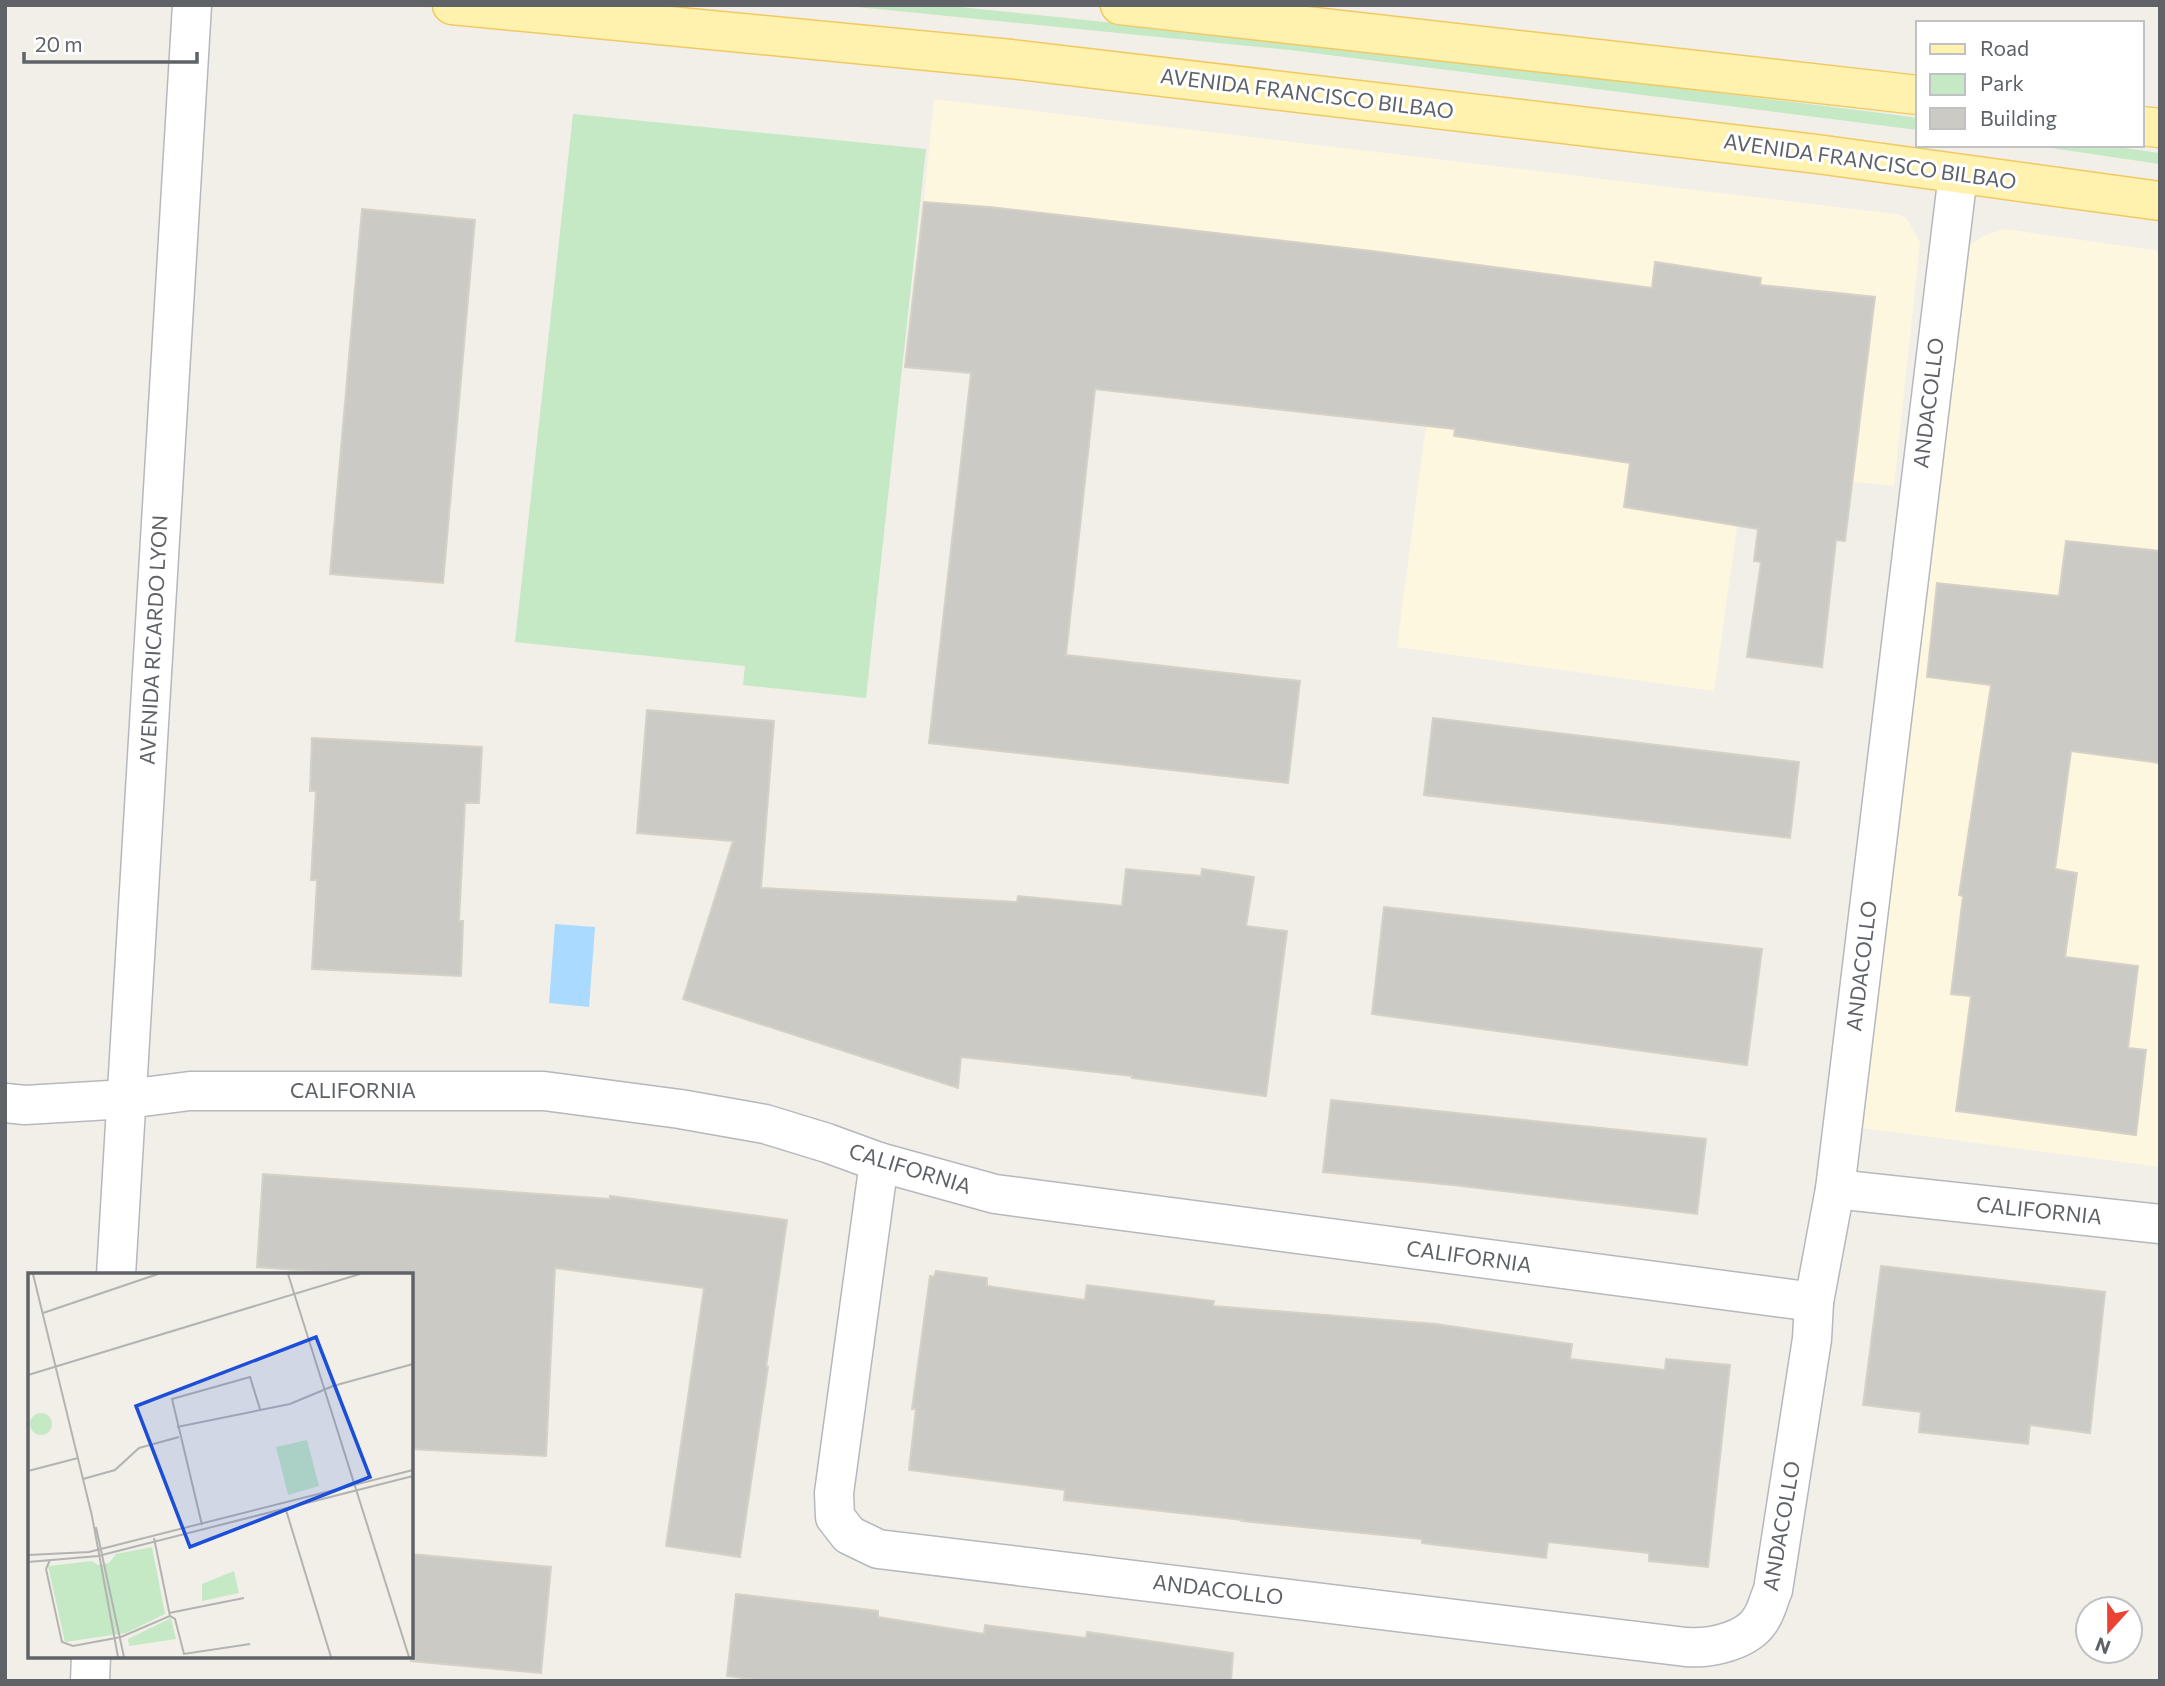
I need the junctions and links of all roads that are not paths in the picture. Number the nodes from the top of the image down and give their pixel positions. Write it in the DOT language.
graph roads {
  1 [pos="192,5"];
  2 [pos="452,5"];
  3 [pos="1121,5"];
  4 [pos="1916,95"];
  5 [pos="1958,174"];
  6 [pos="2160,201"];
  7 [pos="127,1099"];
  8 [pos="5,1103"];
  9 [pos="879,1162"];
  10 [pos="1835,1189"];
  11 [pos="2160,1224"];
  12 [pos="116,1273"];
  13 [pos="1814,1302"];
  14 [pos="91,1658"];
  15 [pos="90,1681"];
  1 -- 7 [label="street, AVENIDA RICARDO LYON"];
  2 -- 5 [label="main road, AVENIDA FRANCISCO BILBAO"];
  3 -- 4 [label="main road"];
  5 -- 6 [label="main road, AVENIDA FRANCISCO BILBAO"];
  5 -- 10 [label="street, ANDACOLLO"];
  7 -- 8 [label="street, CALIFORNIA"];
  7 -- 9 [label="street, CALIFORNIA"];
  7 -- 12 [label="street, AVENIDA RICARDO LYON"];
  9 -- 13 [label="street, CALIFORNIA"];
  9 -- 13 [label="street, ANDACOLLO"];
  10 -- 11 [label="street, CALIFORNIA"];
  10 -- 13 [label="street, ANDACOLLO"];
  14 -- 15 [label="street"];
}
